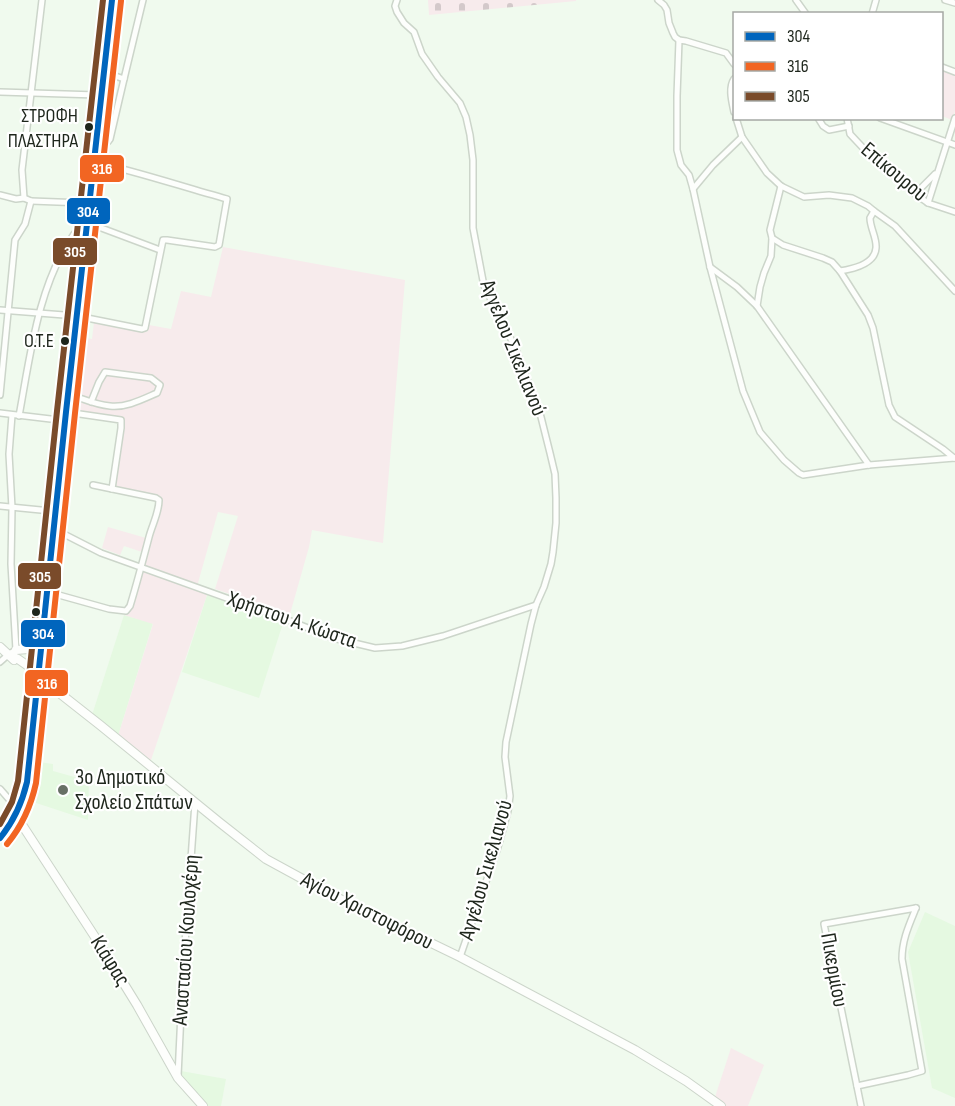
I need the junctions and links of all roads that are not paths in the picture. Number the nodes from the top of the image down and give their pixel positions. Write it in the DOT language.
graph roads {
  1 [pos="42,0"];
  2 [pos="107,0"];
  3 [pos="112,0"];
  4 [pos="142,0"];
  5 [pos="397,0"];
  6 [pos="658,0"];
  7 [pos="945,0"];
  8 [pos="955,3"];
  9 [pos="680,40"];
  10 [pos="733,62"];
  11 [pos="104,72"];
  12 [pos="124,79"];
  13 [pos="733,82"];
  14 [pos="0,92"];
  15 [pos="31,93"];
  16 [pos="98,95"];
  17 [pos="733,105"];
  18 [pos="955,118"];
  19 [pos="737,120"];
  20 [pos="819,120"];
  21 [pos="848,120"];
  22 [pos="886,120"];
  23 [pos="849,126"];
  24 [pos="742,137"];
  25 [pos="947,142"];
  26 [pos="96,145"];
  27 [pos="955,145"];
  28 [pos="94,162"];
  29 [pos="937,173"];
  30 [pos="781,186"];
  31 [pos="693,189"];
  32 [pos="915,194"];
  33 [pos="0,195"];
  34 [pos="24,198"];
  35 [pos="31,201"];
  36 [pos="84,203"];
  37 [pos="928,203"];
  38 [pos="874,211"];
  39 [pos="955,212"];
  40 [pos="88,223"];
  41 [pos="80,233"];
  42 [pos="772,238"];
  43 [pos="160,250"];
  44 [pos="710,267"];
  45 [pos="840,271"];
  46 [pos="955,291"];
  47 [pos="757,306"];
  48 [pos="0,310"];
  49 [pos="9,311"];
  50 [pos="39,314"];
  51 [pos="75,316"];
  52 [pos="0,386"];
  53 [pos="68,394"];
  54 [pos="0,395"];
  55 [pos="91,402"];
  56 [pos="66,412"];
  57 [pos="0,413"];
  58 [pos="12,415"];
  59 [pos="19,416"];
  60 [pos="59,420"];
  61 [pos="954,458"];
  62 [pos="869,465"];
  63 [pos="93,486"];
  64 [pos="112,489"];
  65 [pos="0,506"];
  66 [pos="12,508"];
  67 [pos="53,511"];
  68 [pos="54,529"];
  69 [pos="142,568"];
  70 [pos="48,592"];
  71 [pos="536,605"];
  72 [pos="36,645"];
  73 [pos="0,647"];
  74 [pos="12,654"];
  75 [pos="0,662"];
  76 [pos="35,675"];
  77 [pos="0,789"];
  78 [pos="195,803"];
  79 [pos="14,806"];
  80 [pos="17,817"];
  81 [pos="0,828"];
  82 [pos="0,838"];
  83 [pos="460,957"];
  84 [pos="178,1078"];
  85 [pos="857,1086"];
  86 [pos="203,1106"];
  87 [pos="721,1106"];
  88 [pos="861,1106"];
  1 -- 15 [label="street"];
  2 -- 16 [label="main road"];
  3 -- 11 [label="main road"];
  4 -- 12 [label="street"];
  5 -- 71 [label="street, Αγγέλου Σικελιανού"];
  6 -- 9 [label="street"];
  7 -- 8 [label="street"];
  9 -- 10 [label="street"];
  9 -- 31 [label="street"];
  11 -- 12 [label="street"];
  11 -- 16 [label="main road"];
  12 -- 26 [label="street"];
  13 -- 17 [label="street"];
  14 -- 15 [label="street"];
  15 -- 16 [label="street"];
  15 -- 34 [label="street"];
  16 -- 26 [label="main road"];
  16 -- 36 [label="main road"];
  18 -- 25 [label="street"];
  19 -- 24 [label="street"];
  20 -- 23 [label="street"];
  21 -- 23 [label="street, Επίκουρου"];
  22 -- 25 [label="street"];
  23 -- 32 [label="street, Επίκουρου"];
  24 -- 30 [label="street"];
  24 -- 31 [label="street"];
  25 -- 27 [label="street"];
  25 -- 29 [label="street"];
  26 -- 28 [label="main road"];
  28 -- 40 [label="main road"];
  28 -- 43 [label="street"];
  29 -- 32 [label="street"];
  29 -- 37 [label="street"];
  30 -- 38 [label="street"];
  30 -- 42 [label="street"];
  31 -- 44 [label="street"];
  32 -- 37 [label="street, Επίκουρου"];
  33 -- 34 [label="street"];
  34 -- 35 [label="street"];
  35 -- 36 [label="street"];
  35 -- 49 [label="street"];
  36 -- 41 [label="main road"];
  37 -- 39 [label="street, Επίκουρου"];
  38 -- 45 [label="street"];
  38 -- 46 [label="street"];
  40 -- 43 [label="street"];
  40 -- 51 [label="main road"];
  41 -- 50 [label="street"];
  41 -- 51 [label="main road"];
  42 -- 45 [label="street"];
  42 -- 47 [label="street"];
  43 -- 51 [label="street"];
  44 -- 47 [label="street"];
  44 -- 62 [label="street"];
  45 -- 61 [label="street"];
  47 -- 62 [label="street"];
  48 -- 49 [label="street"];
  49 -- 50 [label="street"];
  49 -- 52 [label="street"];
  50 -- 51 [label="street"];
  50 -- 59 [label="street"];
  51 -- 53 [label="main road"];
  51 -- 60 [label="main road"];
  52 -- 54 [label="street"];
  53 -- 55 [label="street"];
  53 -- 56 [label="main road"];
  55 -- 55 [label="street"];
  56 -- 64 [label="street"];
  56 -- 67 [label="main road"];
  57 -- 58 [label="street"];
  58 -- 59 [label="street"];
  58 -- 66 [label="street"];
  59 -- 60 [label="street"];
  60 -- 67 [label="main road"];
  61 -- 62 [label="street"];
  63 -- 64 [label="street"];
  64 -- 69 [label="street"];
  65 -- 66 [label="street"];
  66 -- 67 [label="street"];
  66 -- 74 [label="street"];
  67 -- 68 [label="main road"];
  67 -- 72 [label="main road"];
  68 -- 69 [label="street, Χρήστου Α. Κώστα"];
  68 -- 70 [label="main road"];
  69 -- 70 [label="street"];
  69 -- 71 [label="street, Χρήστου Α. Κώστα"];
  70 -- 76 [label="main road"];
  71 -- 83 [label="street, Αγγέλου Σικελιανού"];
  72 -- 74 [label="main road"];
  72 -- 76 [label="main road"];
  73 -- 74 [label="main road, Αγίου Χριστοφόρου"];
  74 -- 75 [label="street"];
  74 -- 76 [label="main road, Αγίου Χριστοφόρου"];
  76 -- 78 [label="main road, Αγίου Χριστοφόρου"];
  76 -- 79 [label="main road"];
  76 -- 80 [label="main road"];
  77 -- 79 [label="street"];
  78 -- 83 [label="main road, Αγίου Χριστοφόρου"];
  78 -- 84 [label="street, Αναστασίου Κουλοχέρη"];
  79 -- 81 [label="main road"];
  80 -- 82 [label="main road"];
  80 -- 84 [label="main road, Κιάφας"];
  83 -- 87 [label="main road, Αγίου Χριστοφόρου"];
  84 -- 86 [label="main road, Κιάφας"];
  85 -- 85 [label="street, Πικερμίου"];
  85 -- 88 [label="street, Πικερμίου"];
}
